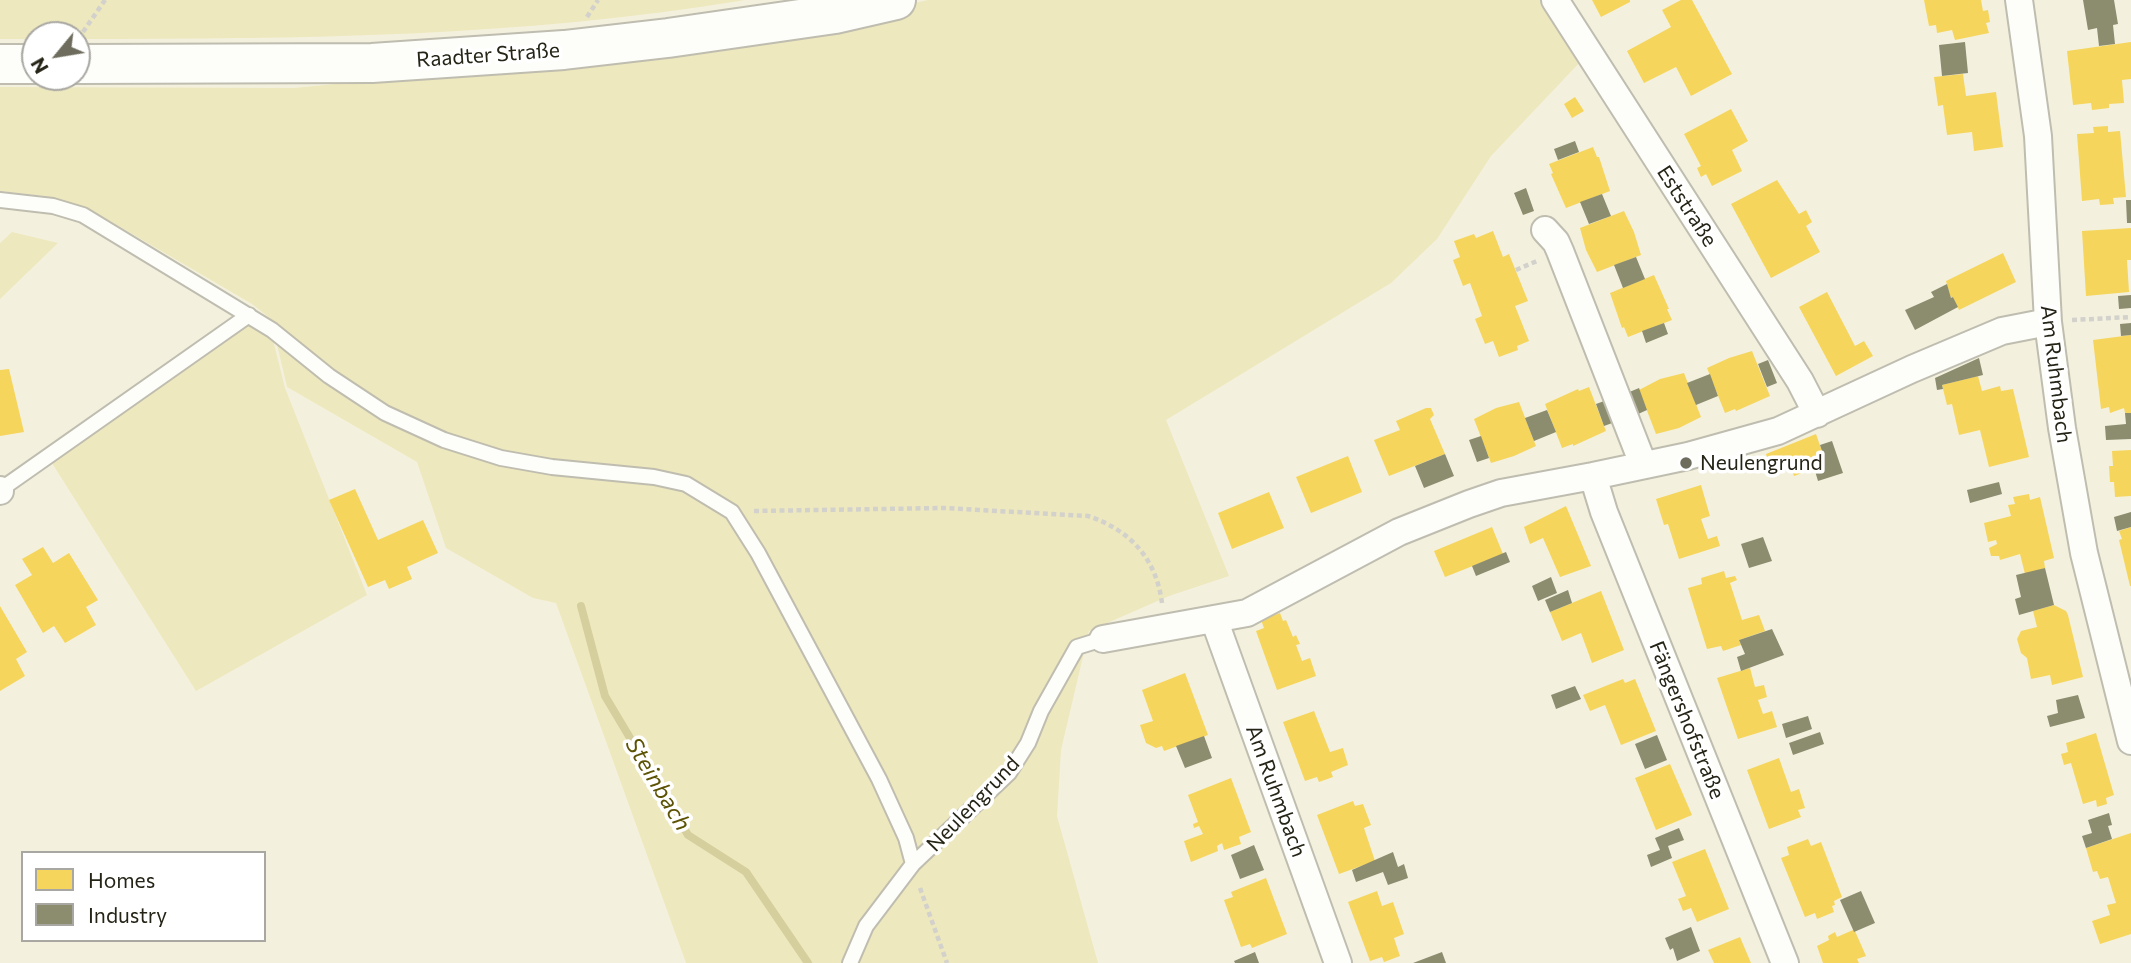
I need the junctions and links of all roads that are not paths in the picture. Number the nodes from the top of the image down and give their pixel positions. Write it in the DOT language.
graph roads {
  1 [pos="896,0"];
  2 [pos="1555,0"];
  3 [pos="2019,0"];
  4 [pos="0,64"];
  5 [pos="21,64"];
  6 [pos="91,64"];
  7 [pos="0,200"];
  8 [pos="1545,230"];
  9 [pos="249,315"];
  10 [pos="2048,322"];
  11 [pos="1817,414"];
  12 [pos="1643,464"];
  13 [pos="1593,476"];
  14 [pos="0,490"];
  15 [pos="1214,619"];
  16 [pos="1103,639"];
  17 [pos="2131,741"];
  18 [pos="913,864"];
  19 [pos="850,963"];
  20 [pos="1338,963"];
  21 [pos="1785,963"];
  1 -- 6 [label="main road, Raadter Straße"];
  2 -- 11 [label="street, Eststraße"];
  3 -- 10 [label="street, Am Ruhmbach"];
  4 -- 5 [label="main road"];
  7 -- 9 [label="lane"];
  8 -- 12 [label="street"];
  9 -- 14 [label="lane"];
  9 -- 18 [label="lane"];
  10 -- 11 [label="street, Neulengrund"];
  10 -- 17 [label="street, Am Ruhmbach"];
  11 -- 12 [label="street, Neulengrund"];
  12 -- 13 [label="street, Neulengrund"];
  13 -- 15 [label="street, Neulengrund"];
  13 -- 21 [label="street, Fängershofstraße"];
  15 -- 16 [label="street, Neulengrund"];
  15 -- 20 [label="street, Am Ruhmbach"];
  16 -- 18 [label="lane, Neulengrund"];
  18 -- 19 [label="lane, Neulengrund"];
}
